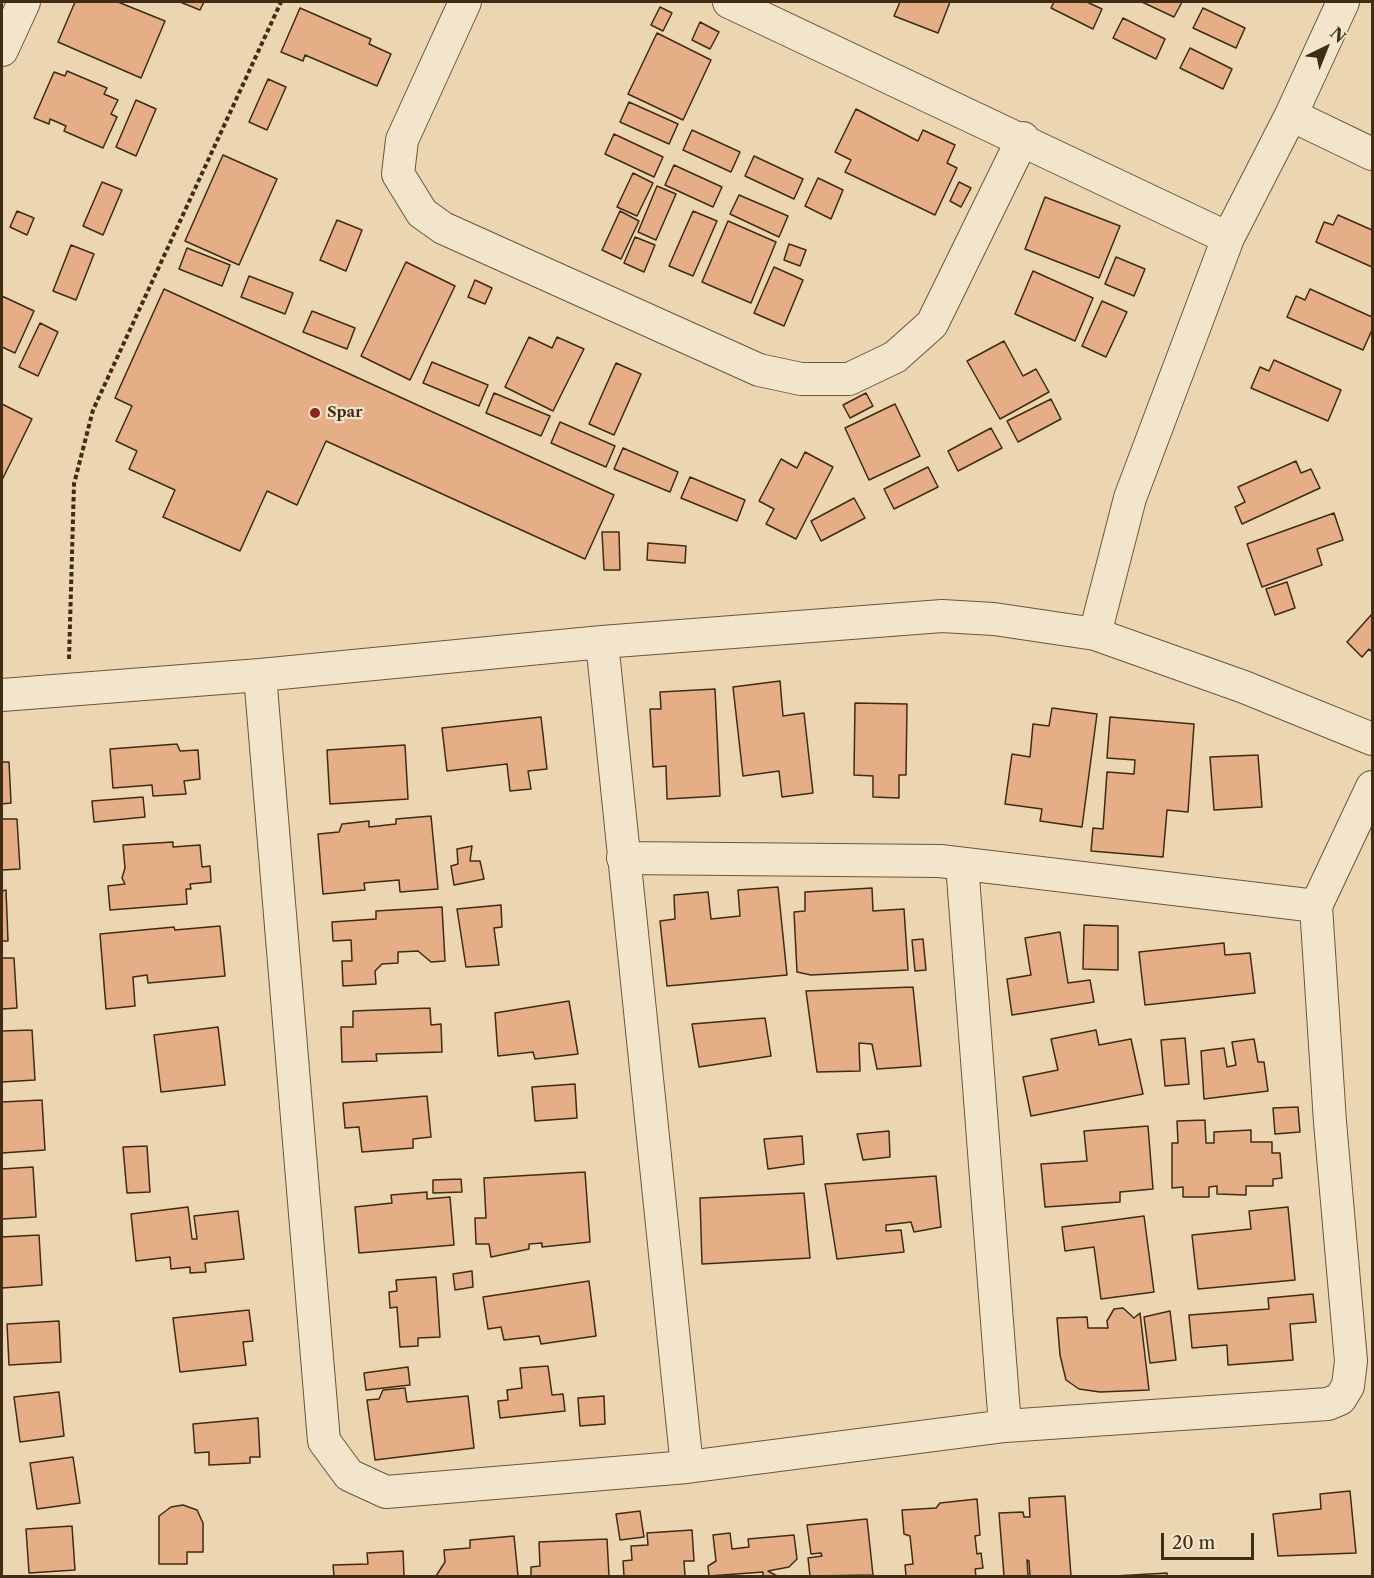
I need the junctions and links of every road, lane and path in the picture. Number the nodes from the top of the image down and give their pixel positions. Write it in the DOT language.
graph roads {
  1 [pos="24,2"];
  2 [pos="281,2"];
  3 [pos="465,2"];
  4 [pos="729,2"];
  5 [pos="1343,2"];
  6 [pos="3,43"];
  7 [pos="1291,115"];
  8 [pos="1023,138"];
  9 [pos="1372,154"];
  10 [pos="1228,238"];
  11 [pos="1095,634"];
  12 [pos="603,642"];
  13 [pos="260,675"];
  14 [pos="68,690"];
  15 [pos="2,695"];
  16 [pos="1372,739"];
  17 [pos="1372,787"];
  18 [pos="622,858"];
  19 [pos="962,864"];
  20 [pos="1316,906"];
  21 [pos="1005,1426"];
  22 [pos="687,1467"];
  1 -- 6 [label="street"];
  2 -- 14 [label="path"];
  3 -- 8 [label="street"];
  4 -- 8 [label="street"];
  5 -- 7 [label="street"];
  7 -- 9 [label="street"];
  7 -- 10 [label="street"];
  8 -- 10 [label="street"];
  10 -- 11 [label="street"];
  11 -- 12 [label="street"];
  11 -- 16 [label="street"];
  12 -- 13 [label="street"];
  12 -- 18 [label="street"];
  13 -- 14 [label="street"];
  13 -- 22 [label="street"];
  14 -- 15 [label="street"];
  17 -- 20 [label="street"];
  18 -- 19 [label="street"];
  18 -- 22 [label="street"];
  19 -- 20 [label="street"];
  19 -- 21 [label="street"];
  20 -- 21 [label="street"];
  21 -- 22 [label="street"];
}
